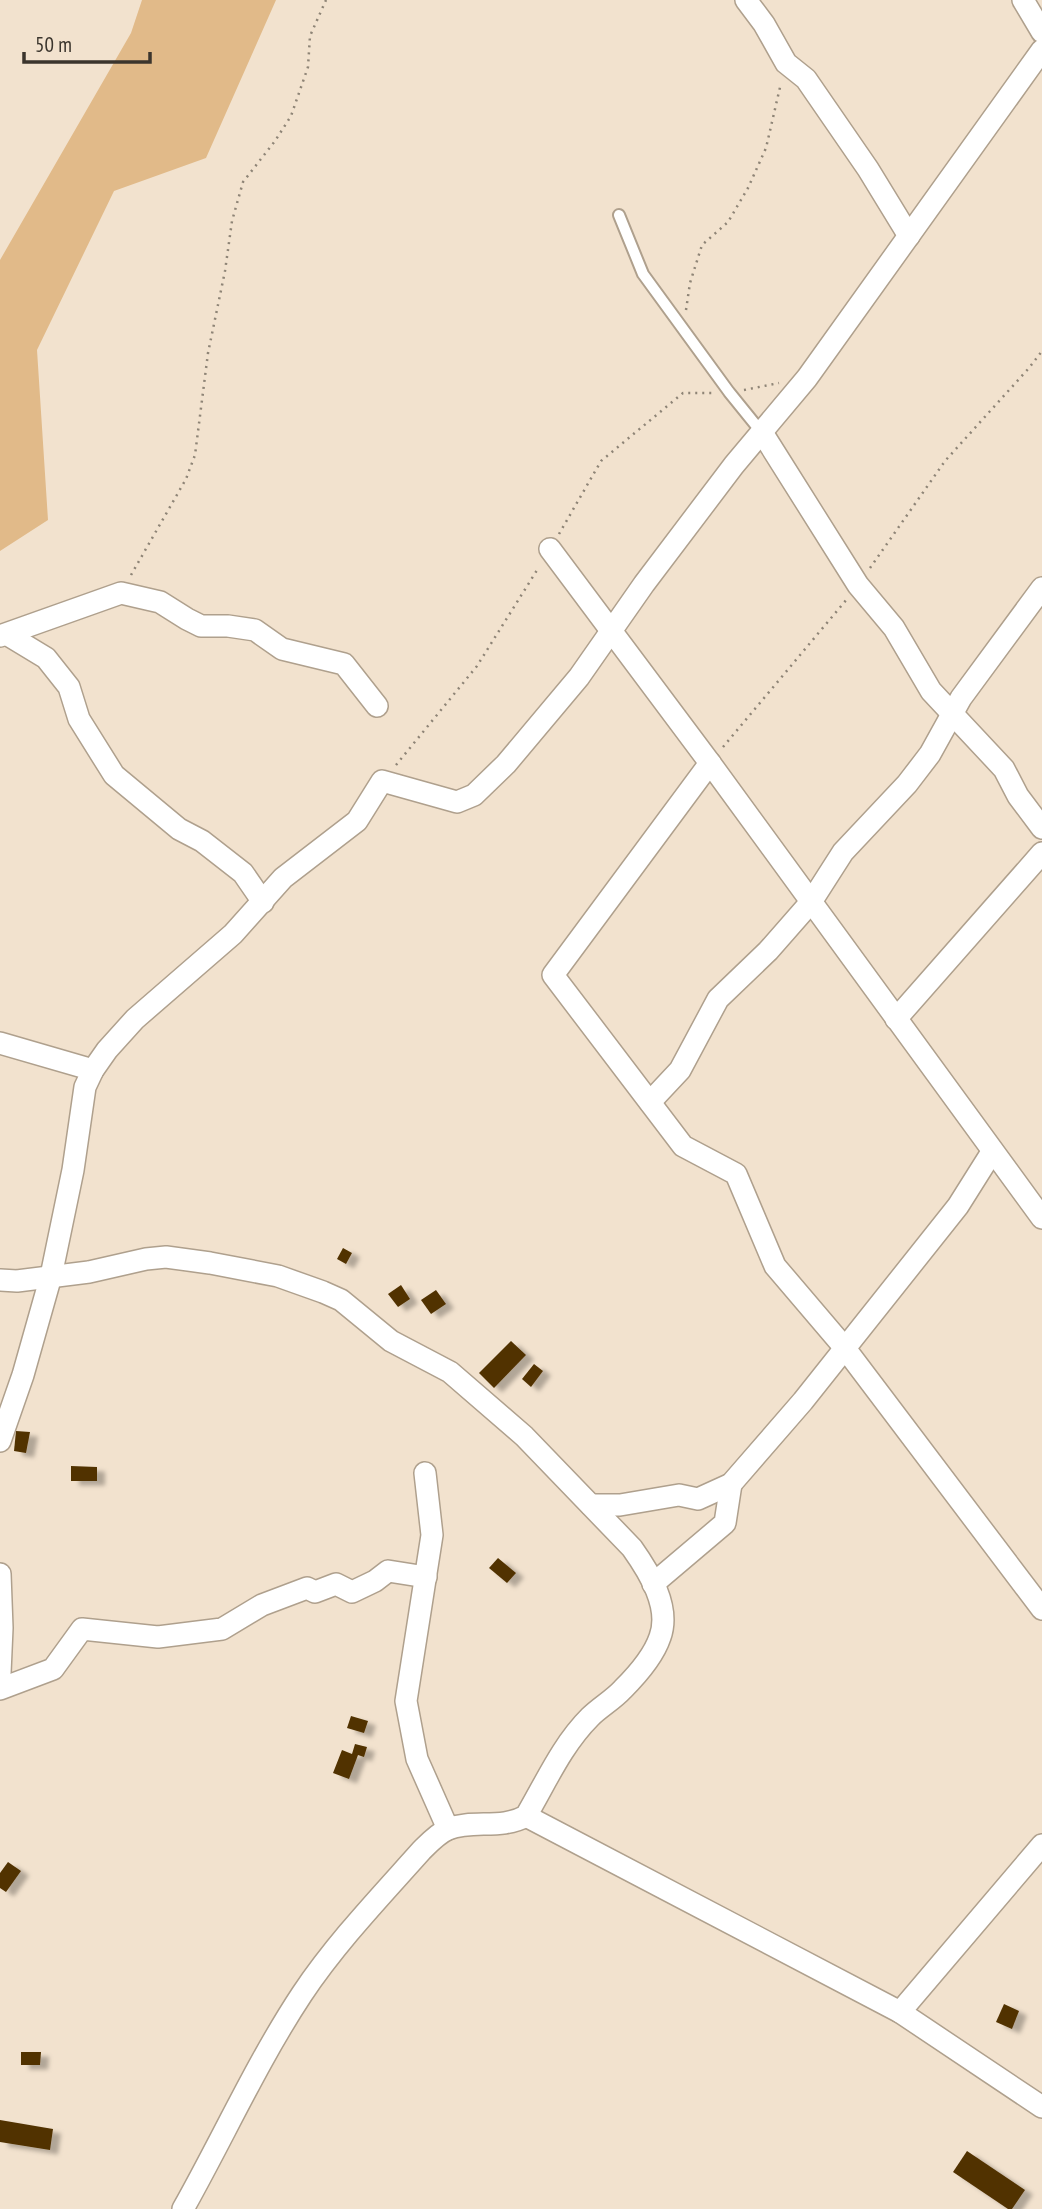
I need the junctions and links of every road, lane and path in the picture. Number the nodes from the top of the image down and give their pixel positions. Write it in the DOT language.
graph roads {
  1 [pos="326,0"];
  2 [pos="746,0"];
  3 [pos="1023,0"];
  4 [pos="1042,32"];
  5 [pos="1042,50"];
  6 [pos="786,63"];
  7 [pos="620,215"];
  8 [pos="909,236"];
  9 [pos="683,327"];
  10 [pos="1042,351"];
  11 [pos="807,378"];
  12 [pos="729,392"];
  13 [pos="763,434"];
  14 [pos="550,550"];
  15 [pos="858,585"];
  16 [pos="1042,588"];
  17 [pos="121,593"];
  18 [pos="610,631"];
  19 [pos="4,635"];
  20 [pos="377,706"];
  21 [pos="953,712"];
  22 [pos="710,763"];
  23 [pos="382,781"];
  24 [pos="1042,828"];
  25 [pos="1042,853"];
  26 [pos="262,902"];
  27 [pos="811,902"];
  28 [pos="896,1019"];
  29 [pos="0,1043"];
  30 [pos="93,1070"];
  31 [pos="650,1102"];
  32 [pos="992,1152"];
  33 [pos="1042,1218"];
  34 [pos="51,1276"];
  35 [pos="0,1280"];
  36 [pos="844,1348"];
  37 [pos="0,1441"];
  38 [pos="425,1473"];
  39 [pos="731,1484"];
  40 [pos="591,1505"];
  41 [pos="0,1574"];
  42 [pos="426,1577"];
  43 [pos="653,1584"];
  44 [pos="1041,1605"];
  45 [pos="0,1673"];
  46 [pos="0,1689"];
  47 [pos="526,1816"];
  48 [pos="448,1829"];
  49 [pos="1042,1845"];
  50 [pos="900,2012"];
  51 [pos="1042,2106"];
  52 [pos="183,2209"];
  1 -- 17 [label="path"];
  2 -- 6 [label="street"];
  3 -- 4 [label="street"];
  5 -- 8 [label="street"];
  6 -- 8 [label="street"];
  6 -- 9 [label="path"];
  7 -- 9 [label="lane"];
  8 -- 11 [label="street"];
  9 -- 12 [label="lane"];
  10 -- 15 [label="path"];
  11 -- 12 [label="path"];
  11 -- 13 [label="street"];
  12 -- 13 [label="lane"];
  12 -- 14 [label="path"];
  13 -- 15 [label="street"];
  13 -- 18 [label="street"];
  14 -- 18 [label="street"];
  14 -- 23 [label="path"];
  15 -- 21 [label="street"];
  15 -- 22 [label="path"];
  16 -- 21 [label="street"];
  17 -- 19 [label="street"];
  17 -- 20 [label="street"];
  18 -- 22 [label="street"];
  18 -- 23 [label="street"];
  19 -- 26 [label="street"];
  21 -- 24 [label="street"];
  21 -- 27 [label="street"];
  22 -- 27 [label="street"];
  22 -- 31 [label="street"];
  23 -- 26 [label="street"];
  25 -- 28 [label="street"];
  26 -- 30 [label="street"];
  27 -- 28 [label="street"];
  27 -- 31 [label="street"];
  28 -- 32 [label="street"];
  29 -- 30 [label="street"];
  30 -- 34 [label="street"];
  31 -- 36 [label="street"];
  32 -- 33 [label="street"];
  32 -- 36 [label="street"];
  34 -- 35 [label="street"];
  34 -- 37 [label="street"];
  34 -- 40 [label="street"];
  36 -- 39 [label="street"];
  36 -- 44 [label="street"];
  38 -- 42 [label="street"];
  39 -- 40 [label="street"];
  39 -- 43 [label="street"];
  40 -- 43 [label="street"];
  41 -- 45 [label="street"];
  42 -- 46 [label="street"];
  42 -- 48 [label="street"];
  43 -- 47 [label="street"];
  47 -- 48 [label="street"];
  47 -- 50 [label="street"];
  48 -- 52 [label="street"];
  49 -- 50 [label="street"];
  50 -- 51 [label="street"];
}
